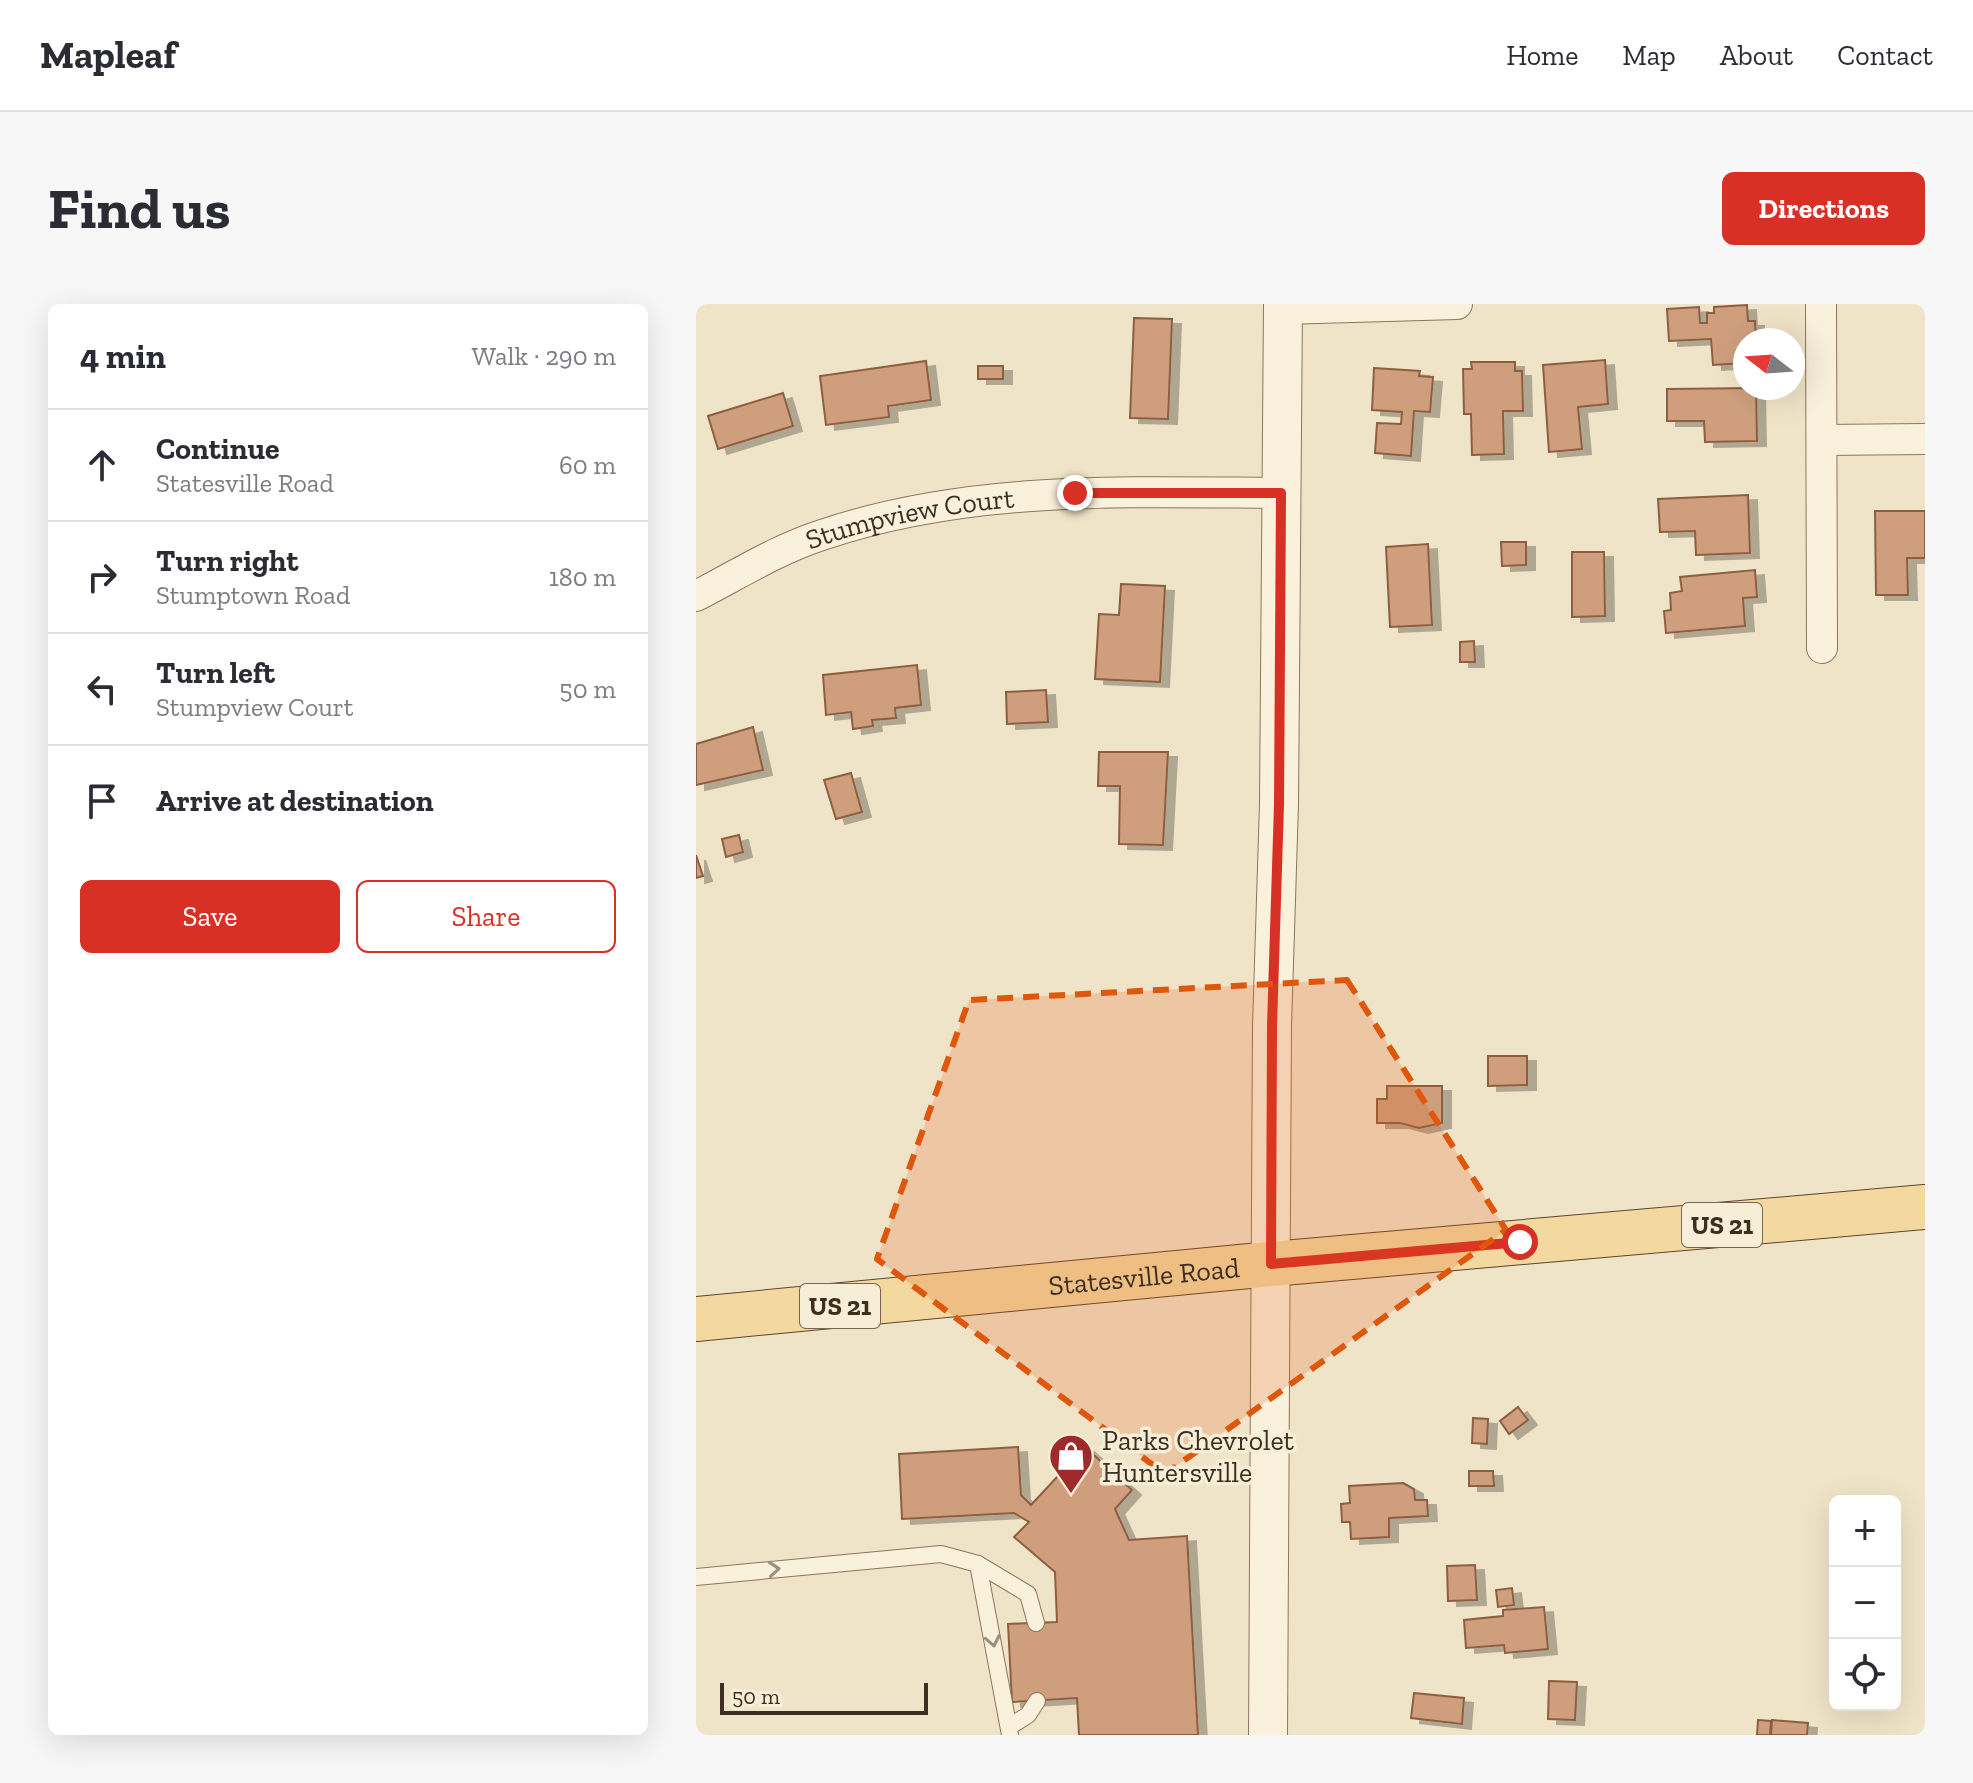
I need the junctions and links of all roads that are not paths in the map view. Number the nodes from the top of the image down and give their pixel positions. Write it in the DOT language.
graph roads {
  1 [pos="1457,304"];
  2 [pos="1821,304"];
  3 [pos="1283,306"];
  4 [pos="1925,439"];
  5 [pos="1823,440"];
  6 [pos="1281,493"];
  7 [pos="696,596"];
  8 [pos="1822,648"];
  9 [pos="1925,1207"];
  10 [pos="1271,1264"];
  11 [pos="696,1319"];
  12 [pos="978,1564"];
  13 [pos="696,1577"];
  14 [pos="1036,1623"];
  15 [pos="1037,1701"];
  16 [pos="1009,1731"];
  17 [pos="1268,1735"];
  1 -- 3 [label="street"];
  2 -- 5 [label="street"];
  3 -- 6 [label="street"];
  4 -- 5 [label="street"];
  5 -- 8 [label="street"];
  6 -- 7 [label="street, Stumpview Court"];
  6 -- 10 [label="street"];
  9 -- 10 [label="main road, Statesville Road / US 21"];
  10 -- 11 [label="main road, Statesville Road / US 21"];
  10 -- 17 [label="street"];
  13 -- 12 [label="lane, one-way"];
  12 -- 14 [label="lane"];
  12 -- 16 [label="lane, one-way"];
  15 -- 16 [label="lane"];
}
